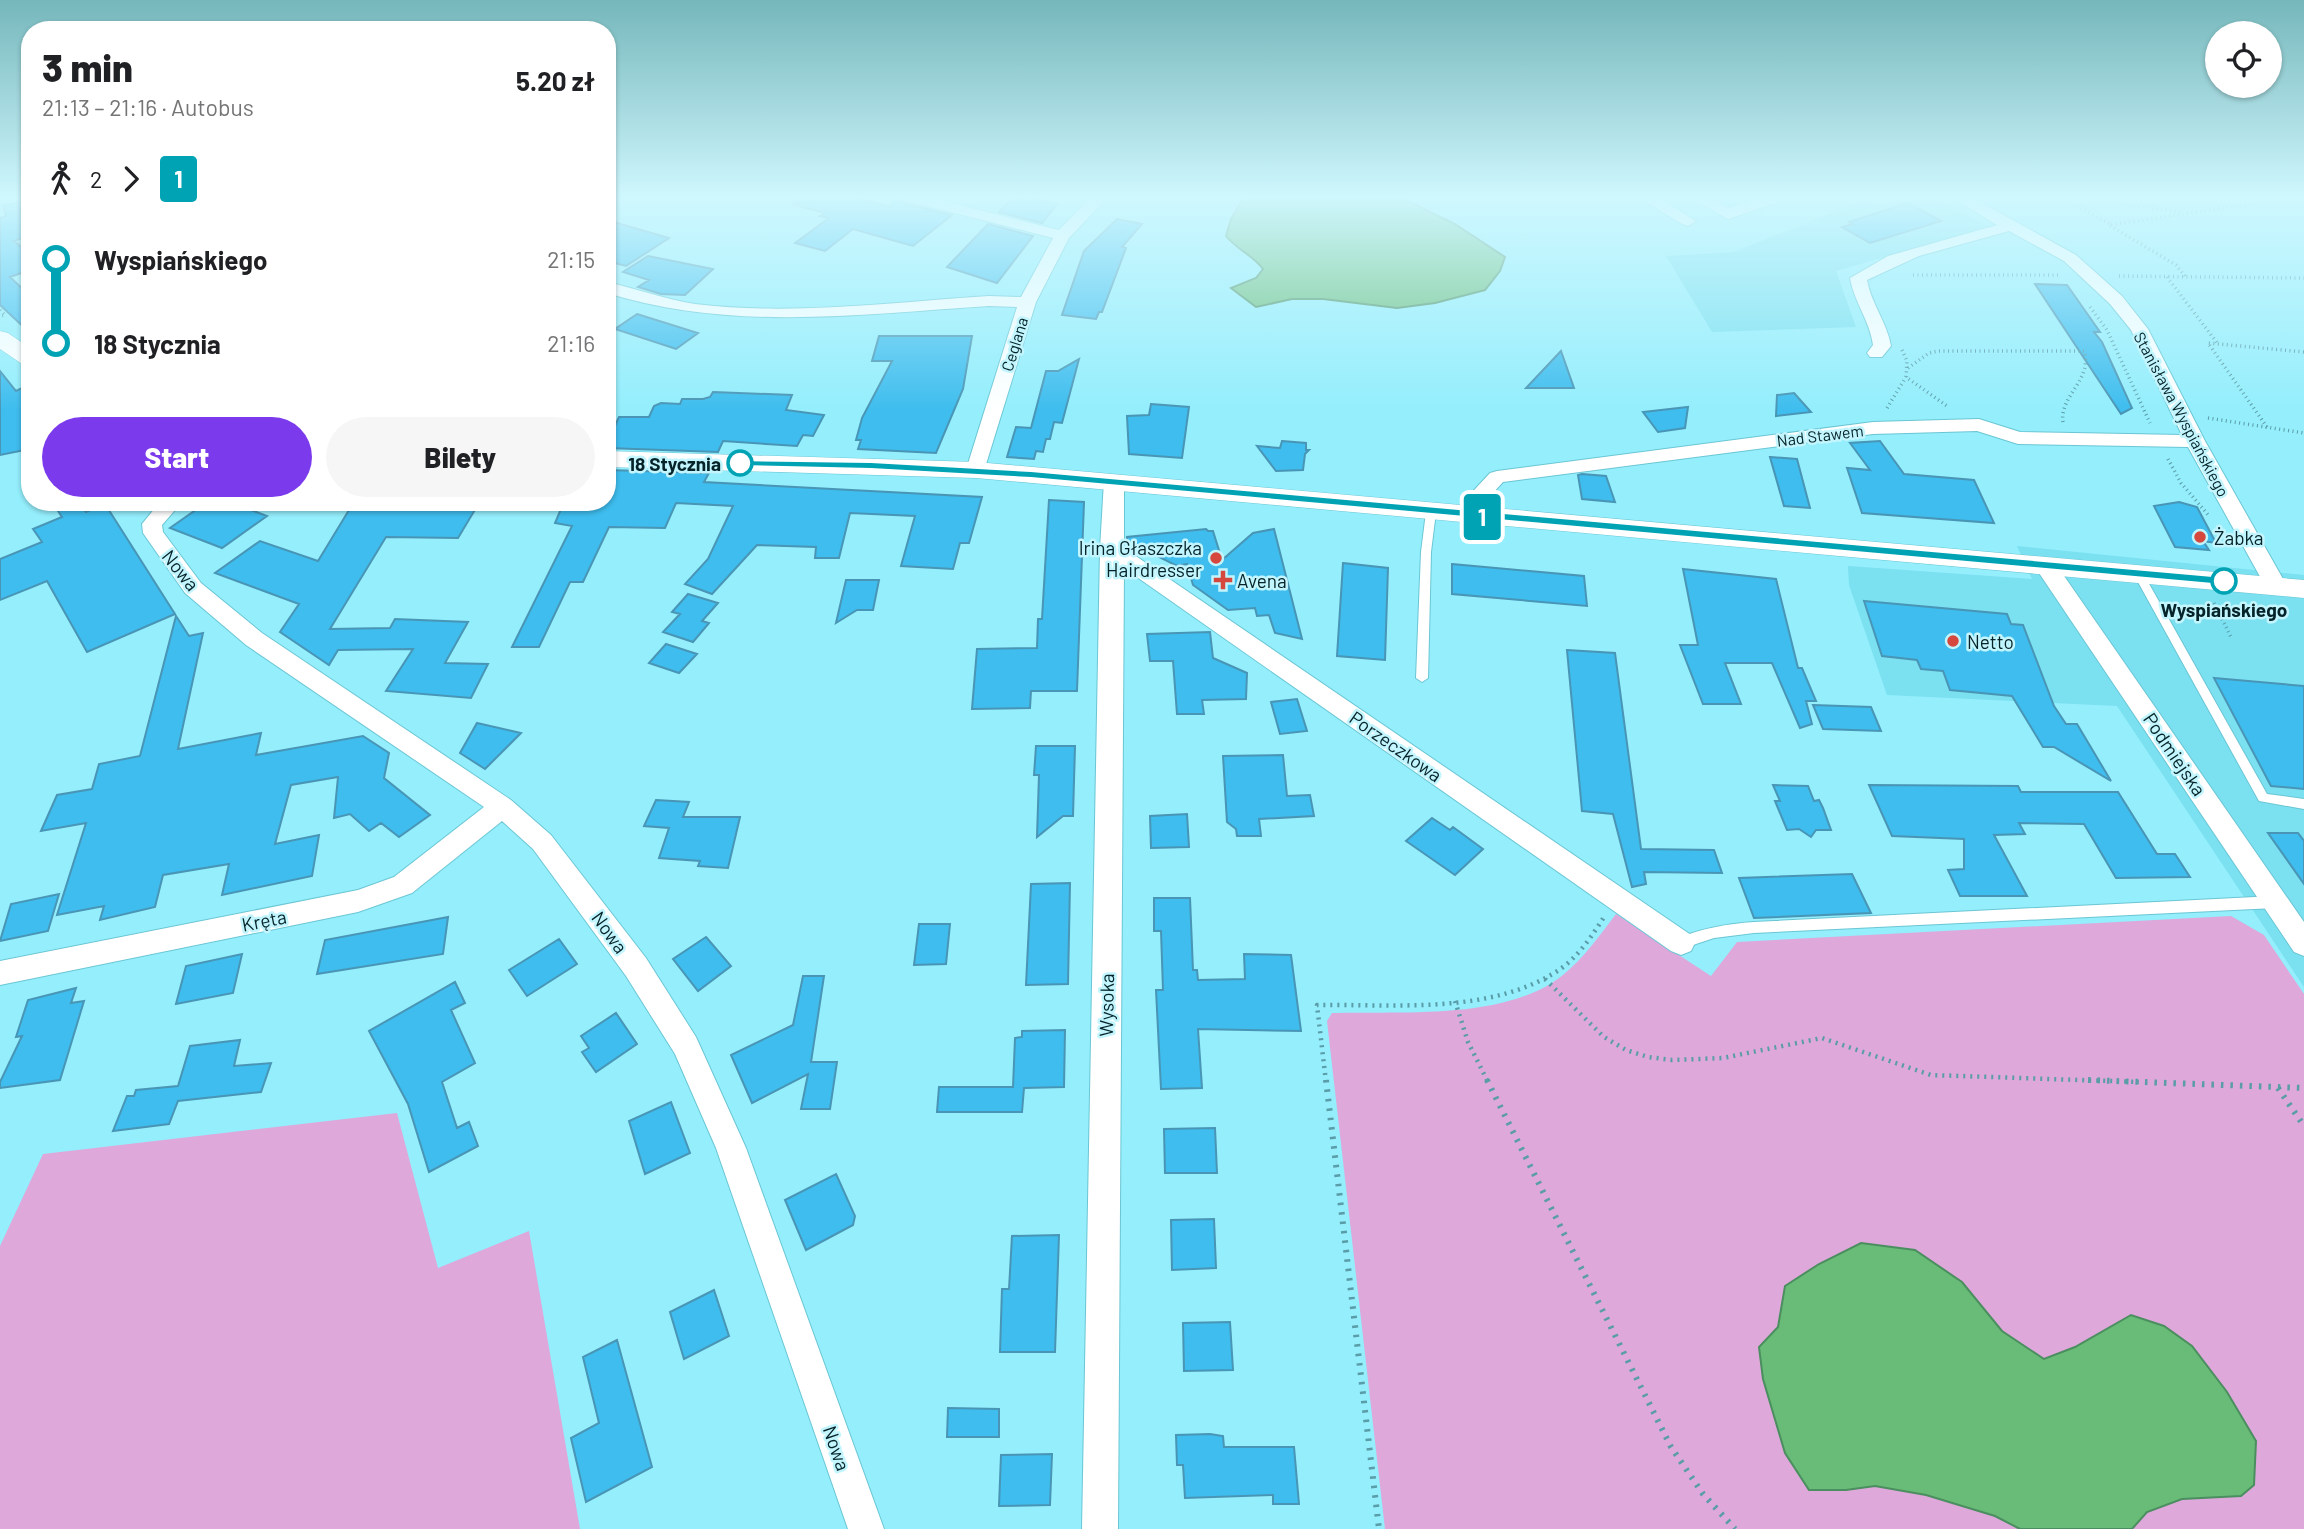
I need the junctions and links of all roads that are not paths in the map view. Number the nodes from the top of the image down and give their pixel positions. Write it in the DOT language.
graph roads {
  1 [pos="1045,268"];
  2 [pos="1873,268"];
  3 [pos="2082,268"];
  4 [pos="616,290"];
  5 [pos="1027,302"];
  6 [pos="2,341"];
  7 [pos="21,353"];
  8 [pos="1876,353"];
  9 [pos="2195,441"];
  10 [pos="616,459"];
  11 [pos="976,470"];
  12 [pos="1114,481"];
  13 [pos="164,511"];
  14 [pos="1431,512"];
  15 [pos="1461,515"];
  16 [pos="1111,549"];
  17 [pos="2045,565"];
  18 [pos="2138,573"];
  19 [pos="2276,586"];
  20 [pos="2304,589"];
  21 [pos="1422,678"];
  22 [pos="2304,804"];
  23 [pos="502,807"];
  24 [pos="2275,902"];
  25 [pos="1681,943"];
  26 [pos="2304,944"];
  27 [pos="0,973"];
  28 [pos="866,1529"];
  29 [pos="1100,1529"];
  1 -- 5 [label="street, Ceglana"];
  2 -- 8 [label="street"];
  3 -- 9 [label="street, Stanisława Wyspiańskiego"];
  4 -- 5 [label="street"];
  5 -- 11 [label="street, Ceglana"];
  6 -- 7 [label="street"];
  9 -- 15 [label="street, Nad Stawem"];
  9 -- 19 [label="street, Stanisława Wyspiańskiego"];
  10 -- 11 [label="street"];
  11 -- 12 [label="street"];
  12 -- 14 [label="street"];
  12 -- 16 [label="street, Wysoka"];
  13 -- 23 [label="street, Nowa"];
  14 -- 15 [label="street"];
  14 -- 21 [label="lane"];
  15 -- 17 [label="street"];
  16 -- 25 [label="street, Porzeczkowa"];
  16 -- 29 [label="street, Wysoka"];
  17 -- 18 [label="street"];
  17 -- 24 [label="street, Podmiejska"];
  18 -- 19 [label="street"];
  18 -- 22 [label="lane"];
  19 -- 20 [label="street"];
  23 -- 27 [label="street, Kręta"];
  23 -- 28 [label="street, Nowa"];
  24 -- 25 [label="lane"];
  24 -- 26 [label="street, Podmiejska"];
}
